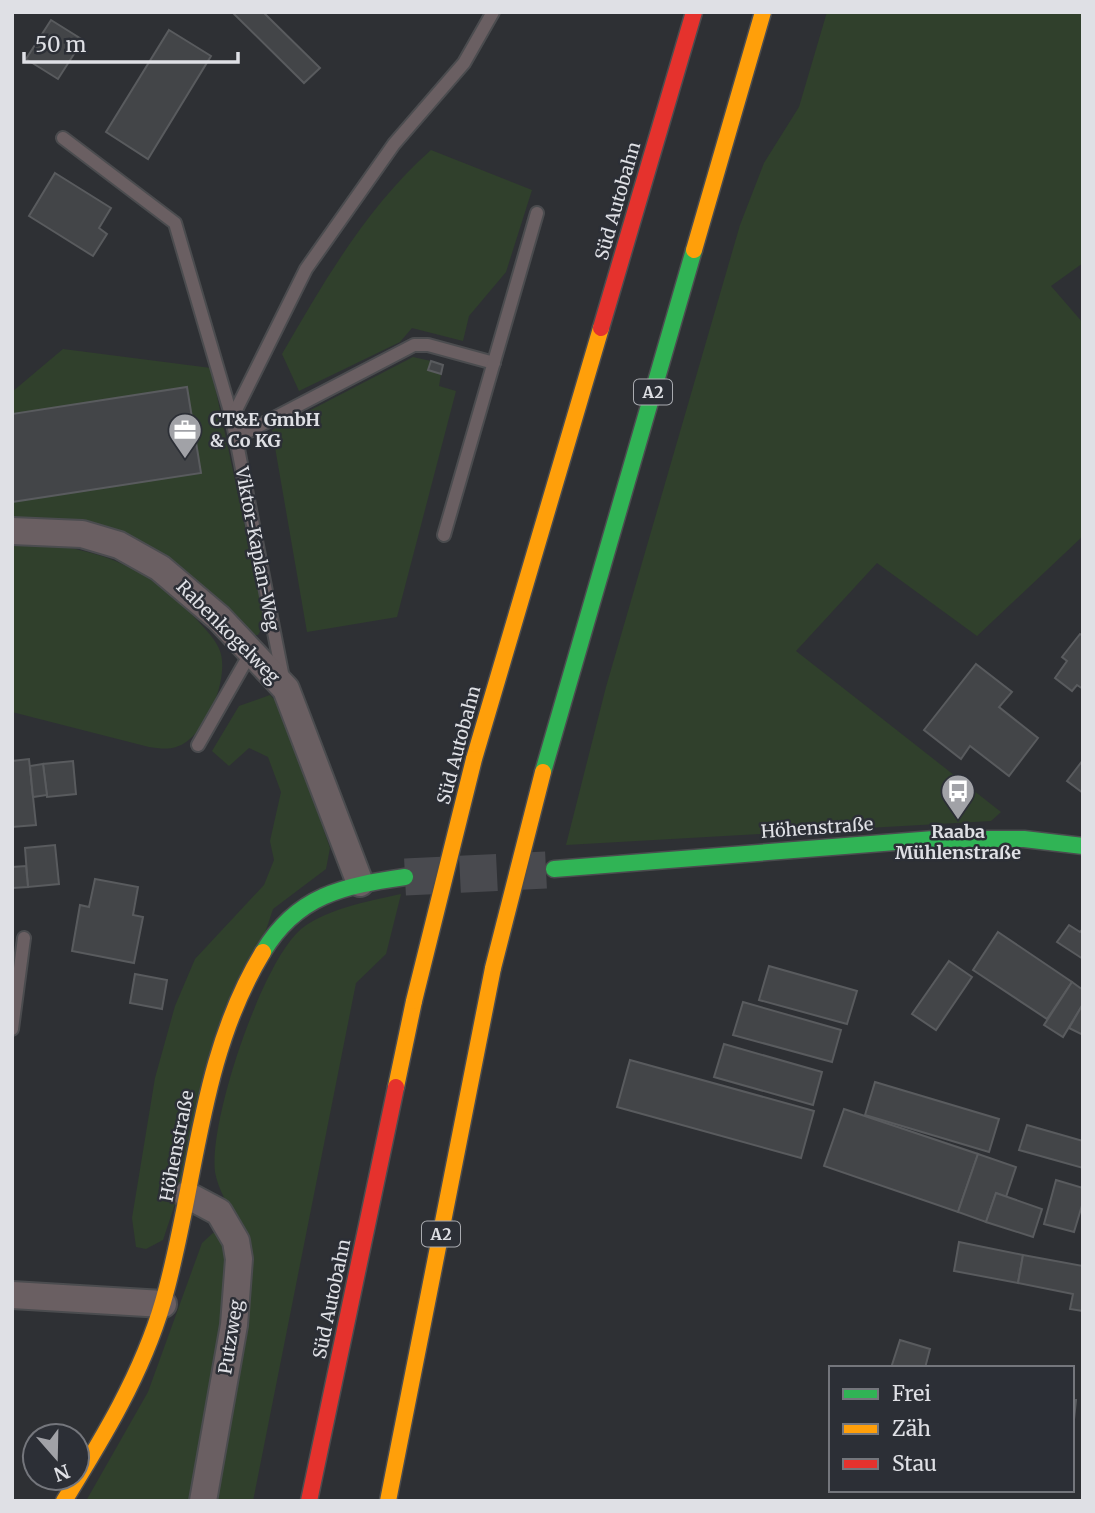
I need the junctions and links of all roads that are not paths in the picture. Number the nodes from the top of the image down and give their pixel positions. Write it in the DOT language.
graph roads {
  1 [pos="493,12"];
  2 [pos="694,12"];
  3 [pos="763,12"];
  4 [pos="63,138"];
  5 [pos="537,212"];
  6 [pos="494,363"];
  7 [pos="232,418"];
  8 [pos="236,438"];
  9 [pos="12,531"];
  10 [pos="444,534"];
  11 [pos="251,652"];
  12 [pos="286,689"];
  13 [pos="198,746"];
  14 [pos="1083,846"];
  15 [pos="554,869"];
  16 [pos="405,877"];
  17 [pos="360,883"];
  18 [pos="24,938"];
  19 [pos="12,1029"];
  20 [pos="187,1195"];
  21 [pos="12,1295"];
  22 [pos="163,1304"];
  23 [pos="64,1501"];
  24 [pos="202,1501"];
  25 [pos="309,1501"];
  26 [pos="388,1501"];
  1 -- 7 [label="lane"];
  2 -- 25 [label="main road, Süd Autobahn, bridge"];
  3 -- 26 [label="main road, A2, bridge"];
  4 -- 7 [label="lane, Viktor-Kaplan-Weg"];
  5 -- 6 [label="lane"];
  6 -- 8 [label="lane"];
  6 -- 10 [label="lane"];
  7 -- 8 [label="lane, Viktor-Kaplan-Weg"];
  8 -- 12 [label="lane, Viktor-Kaplan-Weg"];
  9 -- 11 [label="street, Rabenkogelweg"];
  11 -- 12 [label="street, Rabenkogelweg"];
  11 -- 13 [label="lane"];
  12 -- 17 [label="street, Viktor-Kaplan-Weg"];
  14 -- 15 [label="main road, Höhenstraße"];
  16 -- 17 [label="main road, Höhenstraße"];
  17 -- 20 [label="main road, Höhenstraße"];
  18 -- 19 [label="lane"];
  20 -- 22 [label="main road, Höhenstraße"];
  20 -- 24 [label="street, Putzweg"];
  21 -- 22 [label="street"];
  22 -- 23 [label="main road, Höhenstraße"];
}
